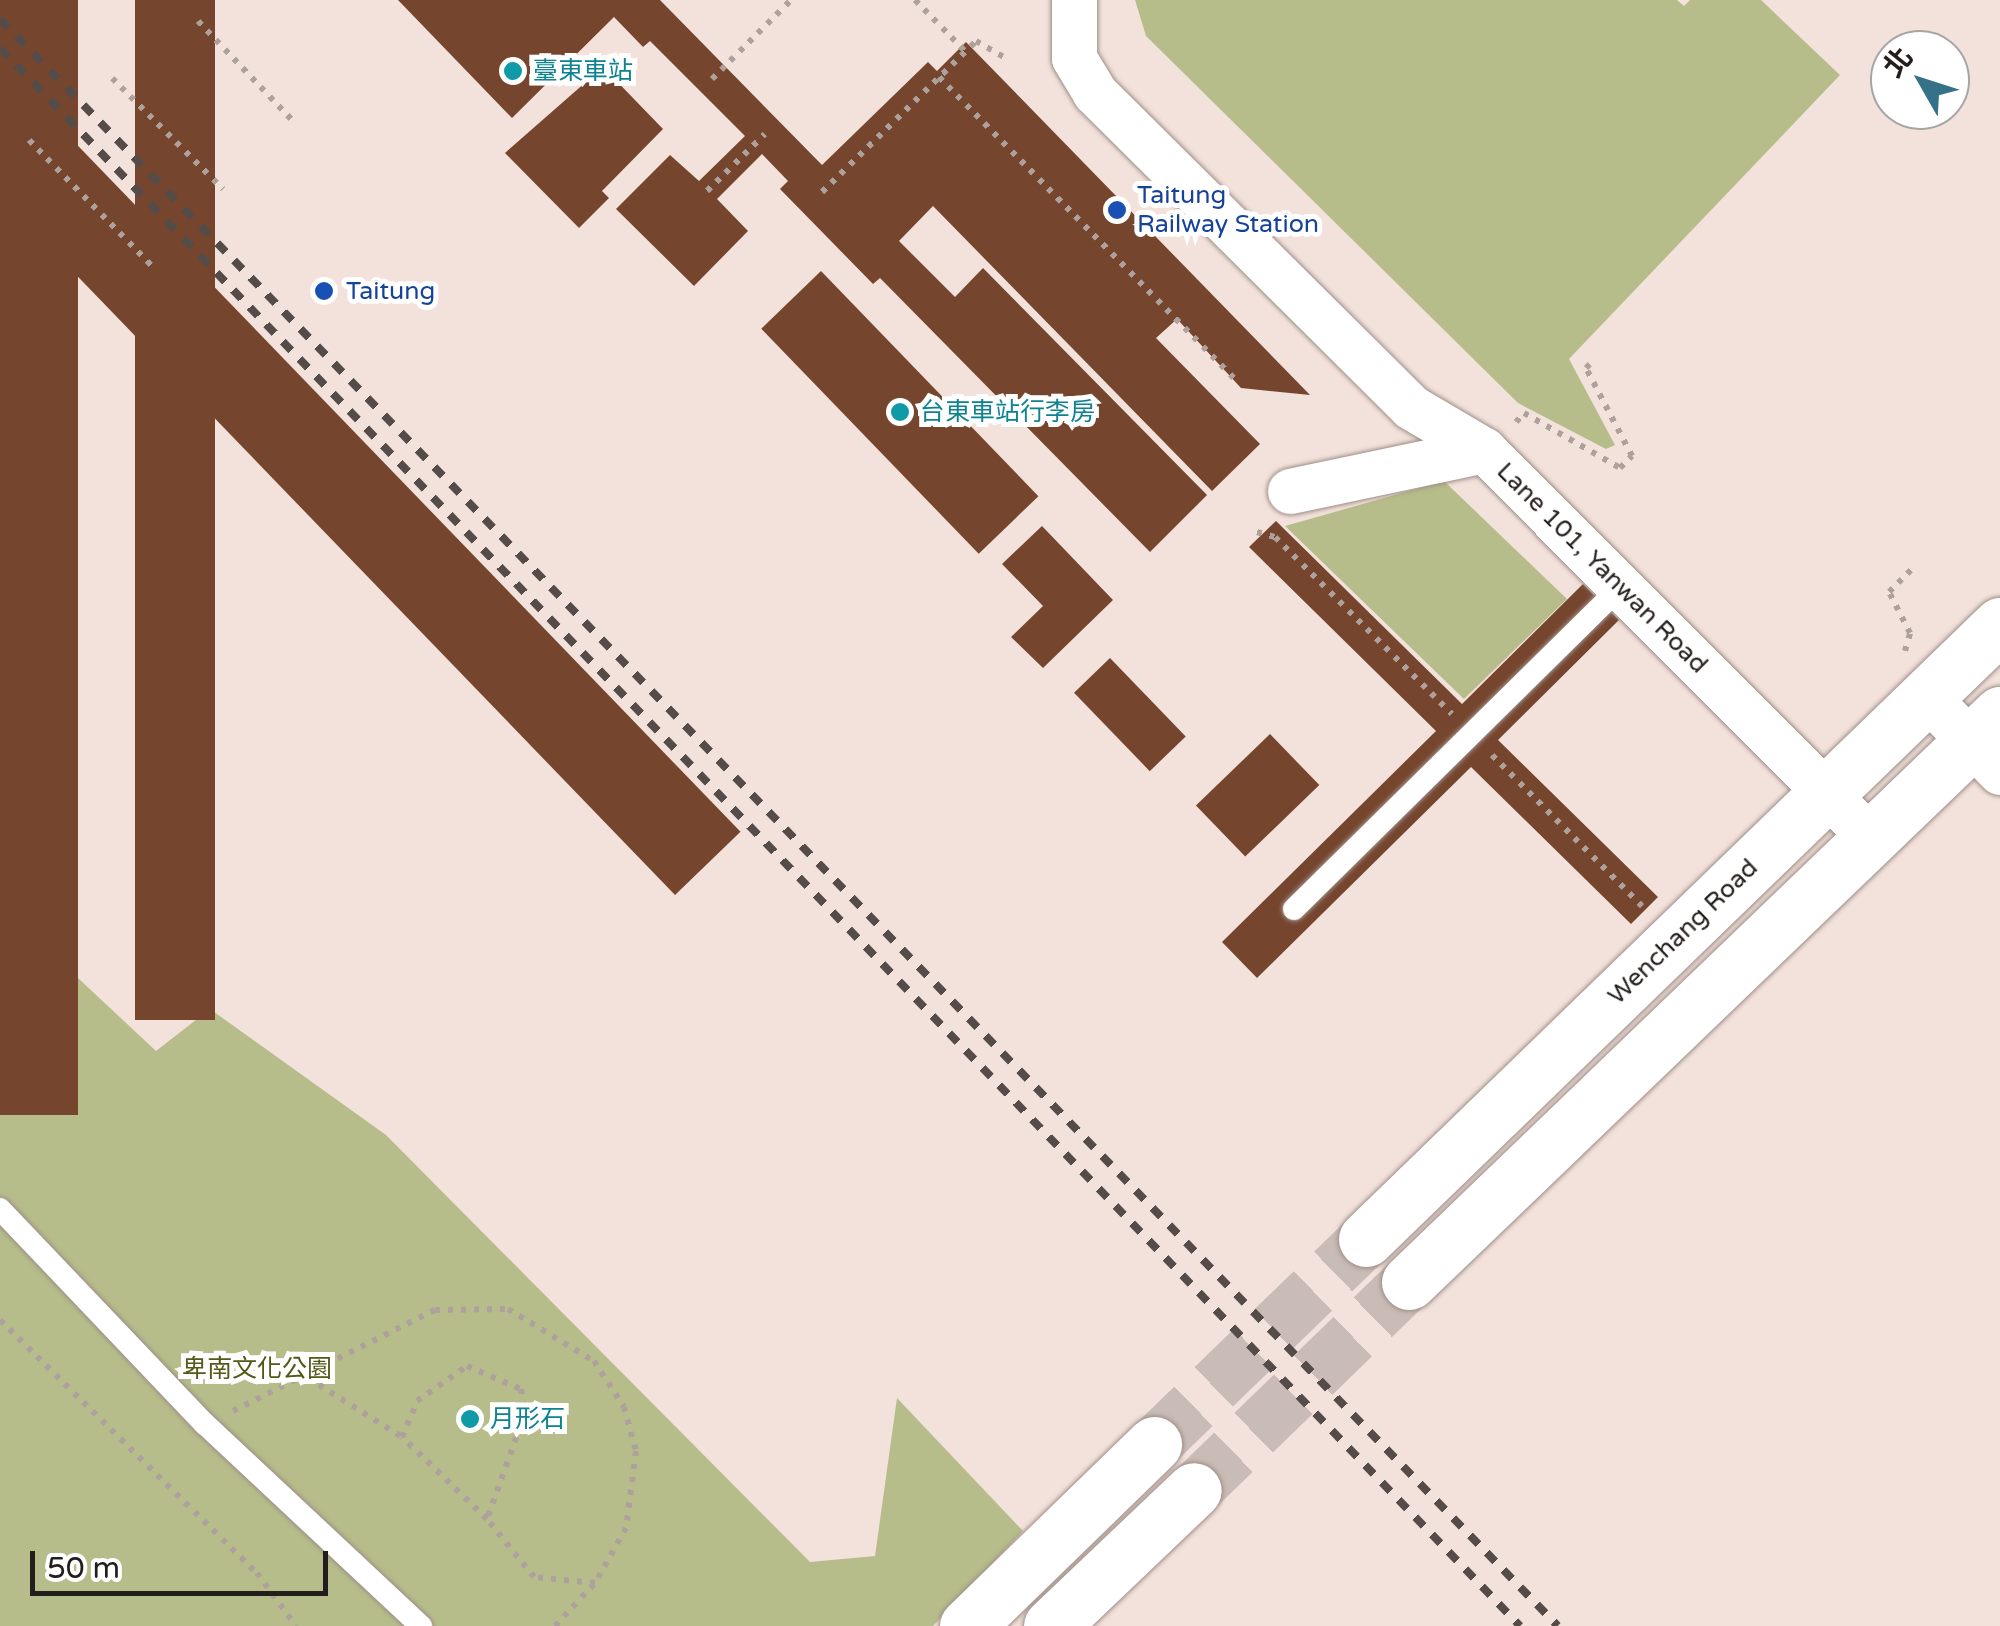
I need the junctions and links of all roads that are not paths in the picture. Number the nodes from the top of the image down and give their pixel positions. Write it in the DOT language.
graph roads {
  1 [pos="1074,0"];
  2 [pos="1500,436"];
  3 [pos="1290,490"];
  4 [pos="1621,586"];
  5 [pos="2000,625"];
  6 [pos="1913,682"];
  7 [pos="1990,742"];
  8 [pos="1826,793"];
  9 [pos="1872,838"];
  10 [pos="1294,909"];
  11 [pos="0,1208"];
  12 [pos="1366,1238"];
  13 [pos="1409,1282"];
  14 [pos="1154,1444"];
  15 [pos="1194,1490"];
  16 [pos="421,1626"];
  17 [pos="967,1626"];
  18 [pos="1051,1626"];
  1 -- 2 [label="street, Lane 101, Yanwan Road"];
  2 -- 3 [label="street"];
  2 -- 4 [label="street, Lane 101, Yanwan Road"];
  4 -- 8 [label="street, Lane 101, Yanwan Road"];
  4 -- 10 [label="lane"];
  5 -- 6 [label="street, Wenchang Road"];
  6 -- 7 [label="street"];
  6 -- 8 [label="street, Wenchang Road"];
  7 -- 9 [label="street"];
  8 -- 9 [label="street, Lane 101, Yanwan Road"];
  8 -- 12 [label="street, Wenchang Road"];
  9 -- 13 [label="street"];
  11 -- 16 [label="lane"];
  14 -- 17 [label="street"];
  15 -- 18 [label="street"];
}
